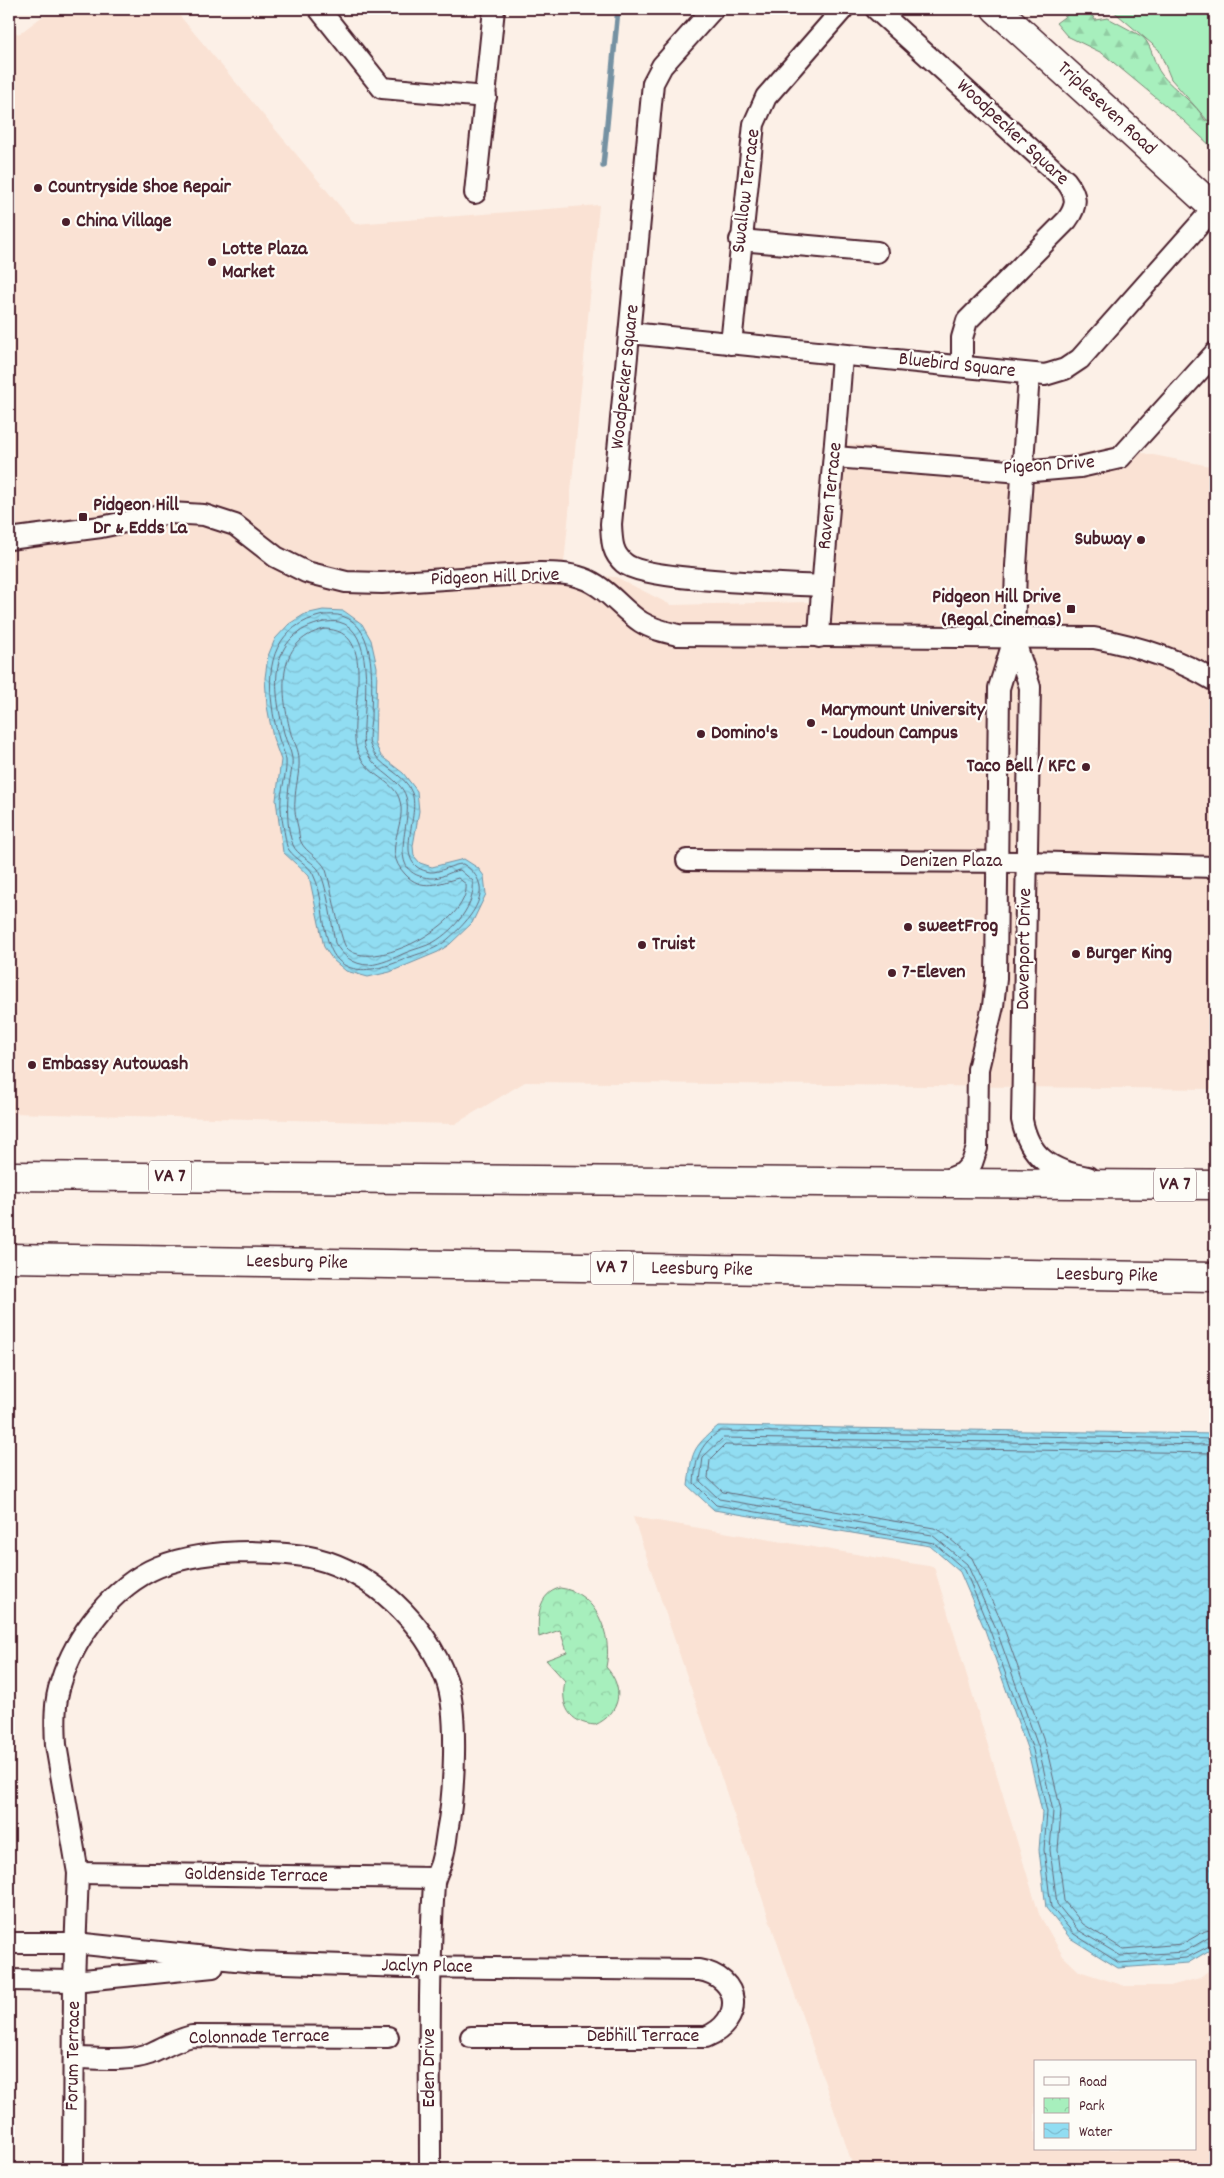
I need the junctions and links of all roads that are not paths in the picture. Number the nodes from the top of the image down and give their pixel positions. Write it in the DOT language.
graph roads {
  1 [pos="319,9"];
  2 [pos="494,9"];
  3 [pos="714,9"];
  4 [pos="843,9"];
  5 [pos="876,9"];
  6 [pos="996,9"];
  7 [pos="486,97"];
  8 [pos="475,192"];
  9 [pos="1215,209"];
  10 [pos="740,240"];
  11 [pos="877,252"];
  12 [pos="630,333"];
  13 [pos="731,344"];
  14 [pos="1215,352"];
  15 [pos="842,355"];
  16 [pos="962,366"];
  17 [pos="1029,374"];
  18 [pos="835,457"];
  19 [pos="1021,472"];
  20 [pos="9,539"];
  21 [pos="822,586"];
  22 [pos="819,637"];
  23 [pos="1014,639"];
  24 [pos="1215,681"];
  25 [pos="687,860"];
  26 [pos="997,862"];
  27 [pos="1026,862"];
  28 [pos="1215,867"];
  29 [pos="9,1176"];
  30 [pos="940,1183"];
  31 [pos="1134,1184"];
  32 [pos="1215,1185"];
  33 [pos="9,1258"];
  34 [pos="1215,1277"];
  35 [pos="78,1873"];
  36 [pos="434,1878"];
  37 [pos="9,1943"];
  38 [pos="75,1943"];
  39 [pos="254,1962"];
  40 [pos="430,1967"];
  41 [pos="601,1969"];
  42 [pos="9,1980"];
  43 [pos="74,1981"];
  44 [pos="388,2037"];
  45 [pos="472,2037"];
  46 [pos="74,2058"];
  47 [pos="73,2169"];
  48 [pos="430,2169"];
  1 -- 7 [label="street"];
  2 -- 7 [label="street"];
  3 -- 12 [label="street, Woodpecker Square"];
  4 -- 10 [label="street, Swallow Terrace"];
  5 -- 16 [label="street, Woodpecker Square"];
  6 -- 9 [label="main road, Tripleseven Road"];
  7 -- 8 [label="street"];
  9 -- 17 [label="street, Bluebird Square"];
  10 -- 11 [label="street"];
  10 -- 13 [label="street, Swallow Terrace"];
  12 -- 13 [label="street, Bluebird Square"];
  12 -- 21 [label="street, Woodpecker Square"];
  13 -- 15 [label="street, Bluebird Square"];
  14 -- 19 [label="street, Pigeon Drive"];
  15 -- 16 [label="street, Bluebird Square"];
  15 -- 18 [label="street, Raven Terrace"];
  16 -- 17 [label="street, Bluebird Square"];
  17 -- 19 [label="street, Davenport Drive"];
  18 -- 19 [label="street, Pigeon Drive"];
  18 -- 21 [label="street, Raven Terrace"];
  19 -- 23 [label="street, Davenport Drive"];
  20 -- 22 [label="street, Pidgeon Hill Drive"];
  21 -- 22 [label="street, Raven Terrace"];
  22 -- 23 [label="street, Pidgeon Hill Drive"];
  23 -- 24 [label="street, Pidgeon Hill Drive"];
  23 -- 26 [label="street, Davenport Drive"];
  23 -- 27 [label="street, Davenport Drive"];
  25 -- 26 [label="street, Denizen Plaza"];
  26 -- 27 [label="street, Denizen Plaza"];
  26 -- 30 [label="street, Davenport Drive"];
  27 -- 28 [label="street, Denizen Plaza"];
  27 -- 31 [label="street, Davenport Drive"];
  29 -- 30 [label="main road, VA 7"];
  30 -- 31 [label="main road, VA 7"];
  31 -- 32 [label="main road, VA 7"];
  33 -- 34 [label="main road, Leesburg Pike / VA 7"];
  35 -- 36 [label="street, Goldenside Terrace"];
  35 -- 36 [label="street, Forum Terrace"];
  35 -- 38 [label="street, Forum Terrace"];
  36 -- 40 [label="street, Eden Drive"];
  37 -- 38 [label="street, Jaclyn Place"];
  38 -- 39 [label="street, Jaclyn Place"];
  38 -- 43 [label="street, Forum Terrace"];
  39 -- 40 [label="street, Jaclyn Place"];
  39 -- 43 [label="street, Jaclyn Place"];
  40 -- 41 [label="street, Jaclyn Place"];
  40 -- 48 [label="street, Eden Drive"];
  41 -- 45 [label="street, Debhill Terrace"];
  42 -- 43 [label="street, Jaclyn Place"];
  43 -- 46 [label="street, Forum Terrace"];
  44 -- 46 [label="street, Colonnade Terrace"];
  46 -- 47 [label="street, Forum Terrace"];
}
